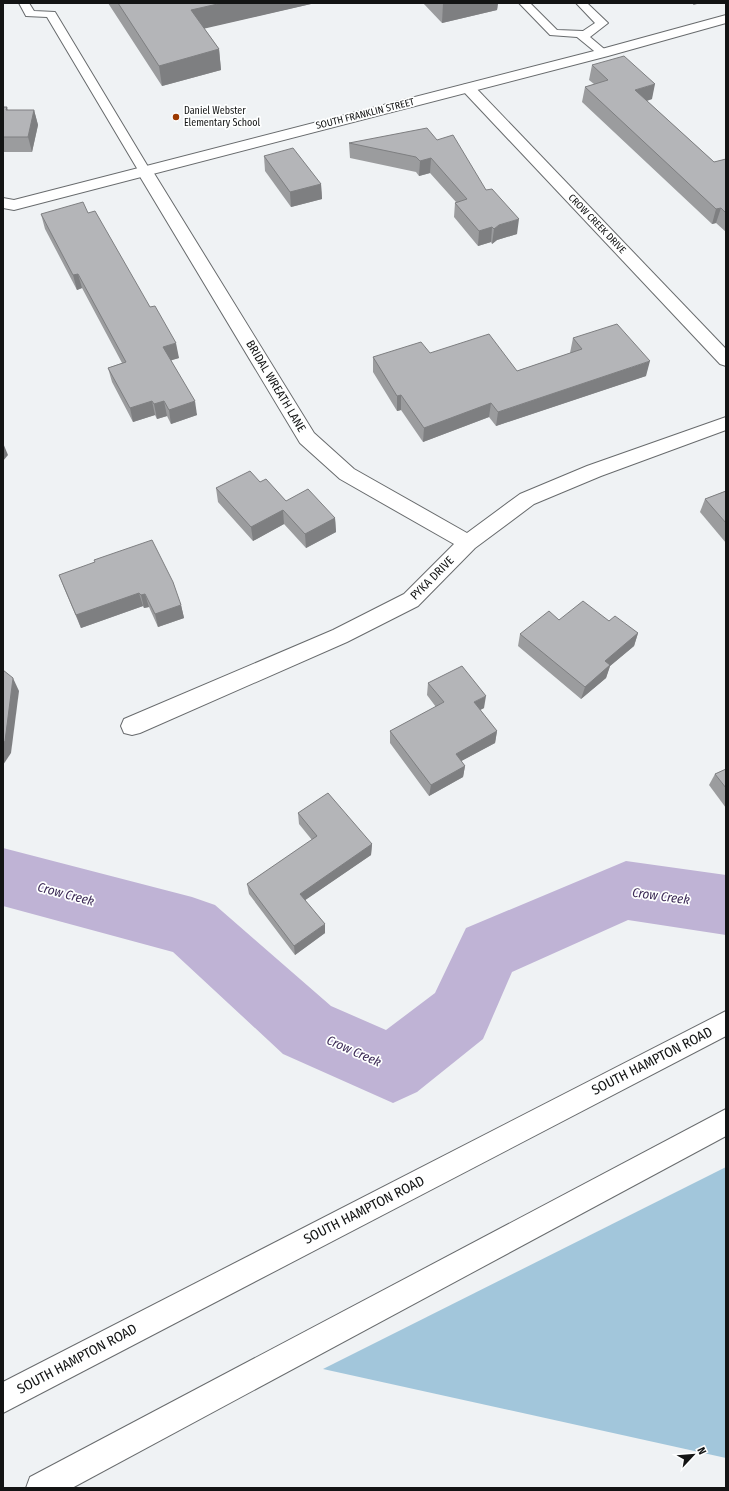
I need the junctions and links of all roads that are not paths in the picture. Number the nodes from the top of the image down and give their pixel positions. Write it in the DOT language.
graph roads {
  1 [pos="24,3"];
  2 [pos="524,3"];
  3 [pos="581,3"];
  4 [pos="726,19"];
  5 [pos="584,36"];
  6 [pos="603,53"];
  7 [pos="468,88"];
  8 [pos="144,170"];
  9 [pos="6,205"];
  10 [pos="726,360"];
  11 [pos="726,423"];
  12 [pos="468,543"];
  13 [pos="132,726"];
  14 [pos="726,1022"];
  15 [pos="726,1122"];
  16 [pos="3,1398"];
  17 [pos="40,1488"];
  1 -- 8 [label="lane"];
  2 -- 5 [label="lane"];
  3 -- 5 [label="lane"];
  4 -- 6 [label="street, SOUTH FRANKLIN STREET"];
  5 -- 6 [label="lane"];
  6 -- 7 [label="street, SOUTH FRANKLIN STREET"];
  7 -- 8 [label="street, SOUTH FRANKLIN STREET"];
  7 -- 10 [label="street, CROW CREEK DRIVE"];
  8 -- 9 [label="street, SOUTH FRANKLIN STREET"];
  8 -- 12 [label="street, BRIDAL WREATH LANE"];
  11 -- 12 [label="street, PYKA DRIVE"];
  12 -- 13 [label="street, PYKA DRIVE"];
  14 -- 16 [label="street, SOUTH HAMPTON ROAD"];
  15 -- 17 [label="street"];
}
